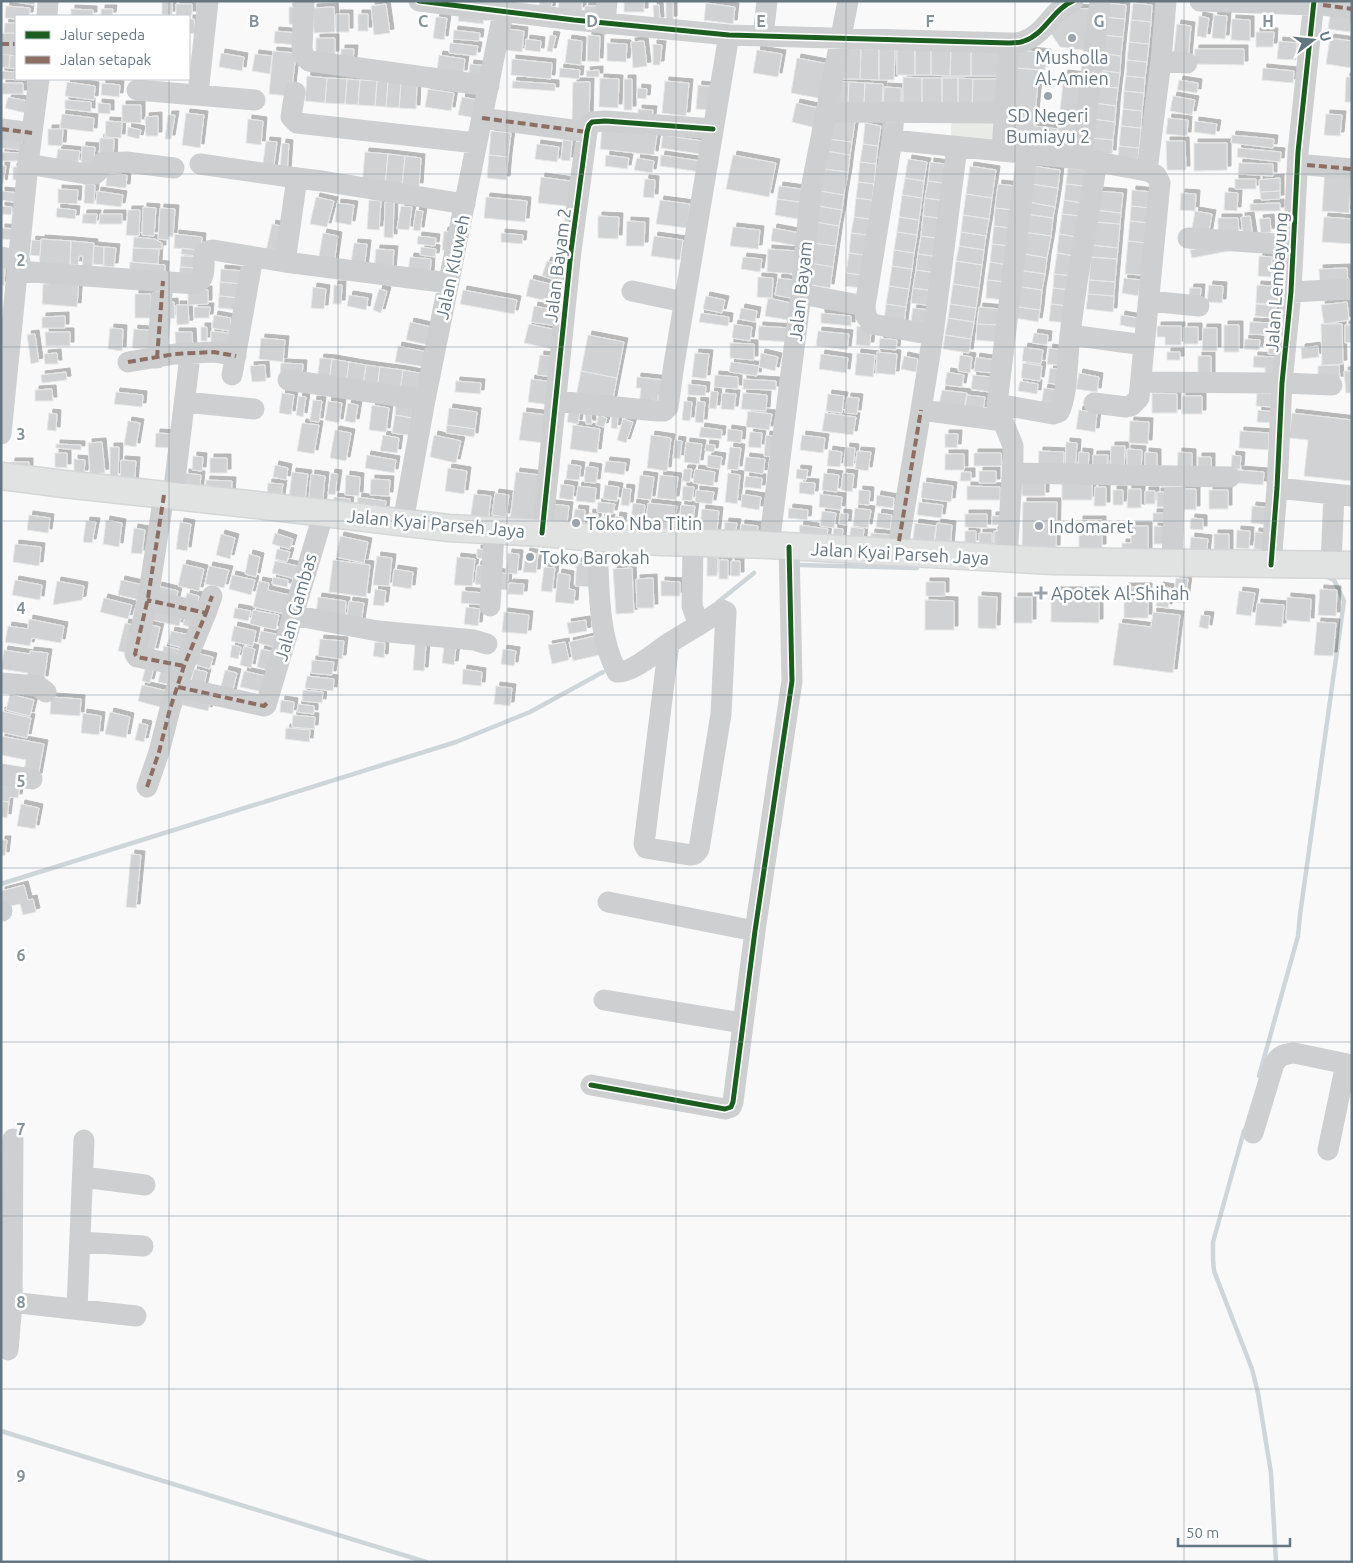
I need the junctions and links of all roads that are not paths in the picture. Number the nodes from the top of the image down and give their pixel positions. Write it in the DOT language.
graph roads {
  1 [pos="48,1"];
  2 [pos="208,1"];
  3 [pos="304,1"];
  4 [pos="419,1"];
  5 [pos="607,1"];
  6 [pos="767,1"];
  7 [pos="848,1"];
  8 [pos="1073,1"];
  9 [pos="1100,1"];
  10 [pos="1166,1"];
  11 [pos="1200,1"];
  12 [pos="1234,2"];
  13 [pos="1317,4"];
  14 [pos="1352,9"];
  15 [pos="503,13"];
  16 [pos="47,15"];
  17 [pos="605,24"];
  18 [pos="729,34"];
  19 [pos="762,36"];
  20 [pos="840,39"];
  21 [pos="1,44"];
  22 [pos="15,44"];
  23 [pos="1008,44"];
  24 [pos="1161,61"];
  25 [pos="1187,63"];
  26 [pos="39,80"];
  27 [pos="489,86"];
  28 [pos="137,90"];
  29 [pos="295,92"];
  30 [pos="198,94"];
  31 [pos="255,100"];
  32 [pos="827,112"];
  33 [pos="894,113"];
  34 [pos="1005,113"];
  35 [pos="482,118"];
  36 [pos="1,129"];
  37 [pos="713,129"];
  38 [pos="587,132"];
  39 [pos="32,133"];
  40 [pos="892,140"];
  41 [pos="476,143"];
  42 [pos="957,147"];
  43 [pos="1002,151"];
  44 [pos="1027,154"];
  45 [pos="1089,160"];
  46 [pos="28,164"];
  47 [pos="200,164"];
  48 [pos="1307,165"];
  49 [pos="174,168"];
  50 [pos="1352,169"];
  51 [pos="1147,171"];
  52 [pos="297,178"];
  53 [pos="465,204"];
  54 [pos="1188,238"];
  55 [pos="1293,245"];
  56 [pos="253,257"];
  57 [pos="285,262"];
  58 [pos="13,263"];
  59 [pos="163,281"];
  60 [pos="449,283"];
  61 [pos="1352,289"];
  62 [pos="632,291"];
  63 [pos="1291,292"];
  64 [pos="801,294"];
  65 [pos="1149,301"];
  66 [pos="684,302"];
  67 [pos="865,306"];
  68 [pos="1199,306"];
  69 [pos="1070,335"];
  70 [pos="933,336"];
  71 [pos="1144,345"];
  72 [pos="157,358"];
  73 [pos="128,362"];
  74 [pos="189,364"];
  75 [pos="288,380"];
  76 [pos="1141,382"];
  77 [pos="1282,383"];
  78 [pos="1332,385"];
  79 [pos="425,400"];
  80 [pos="556,401"];
  81 [pos="185,402"];
  82 [pos="1094,403"];
  83 [pos="254,409"];
  84 [pos="921,410"];
  85 [pos="1000,413"];
  86 [pos="1,434"];
  87 [pos="1012,473"];
  88 [pos="1,476"];
  89 [pos="1175,477"];
  90 [pos="1230,477"];
  91 [pos="1277,488"];
  92 [pos="1343,495"];
  93 [pos="169,496"];
  94 [pos="324,512"];
  95 [pos="403,522"];
  96 [pos="494,531"];
  97 [pos="542,533"];
  98 [pos="597,538"];
  99 [pos="693,543"];
  100 [pos="779,546"];
  101 [pos="897,553"];
  102 [pos="1007,559"];
  103 [pos="1172,562"];
  104 [pos="1271,565"];
  105 [pos="1342,565"];
  106 [pos="147,600"];
  107 [pos="490,606"];
  108 [pos="292,615"];
  109 [pos="699,625"];
  110 [pos="487,644"];
  111 [pos="669,644"];
  112 [pos="181,676"];
  113 [pos="1,683"];
  114 [pos="46,692"];
  115 [pos="1,774"];
  116 [pos="32,779"];
  117 [pos="147,787"];
  118 [pos="608,902"];
  119 [pos="754,932"];
  120 [pos="604,1000"];
  121 [pos="742,1023"];
  122 [pos="1349,1065"];
  123 [pos="591,1085"];
  124 [pos="1253,1133"];
  125 [pos="13,1139"];
  126 [pos="84,1140"];
  127 [pos="1328,1150"];
  128 [pos="83,1177"];
  129 [pos="145,1185"];
  130 [pos="81,1242"];
  131 [pos="143,1246"];
  132 [pos="7,1302"];
  133 [pos="77,1309"];
  134 [pos="136,1316"];
  135 [pos="8,1350"];
  1 -- 16 [label="street"];
  2 -- 30 [label="street"];
  3 -- 27 [label="street"];
  4 -- 15 [label="street"];
  5 -- 17 [label="street"];
  6 -- 19 [label="street"];
  7 -- 20 [label="street, Jalan Bayam"];
  8 -- 23 [label="street"];
  9 -- 45 [label="street"];
  10 -- 24 [label="street"];
  11 -- 12 [label="street"];
  12 -- 13 [label="street"];
  13 -- 14 [label="street"];
  13 -- 55 [label="street, Jalan Lembayung"];
  15 -- 17 [label="street"];
  15 -- 27 [label="street, Jalan Kluweh"];
  17 -- 18 [label="street"];
  18 -- 19 [label="street"];
  18 -- 37 [label="street"];
  19 -- 20 [label="street"];
  20 -- 23 [label="street"];
  20 -- 32 [label="street, Jalan Bayam"];
  21 -- 22 [label="street"];
  23 -- 34 [label="street"];
  24 -- 25 [label="street"];
  24 -- 51 [label="street"];
  26 -- 39 [label="street"];
  27 -- 35 [label="street, Jalan Kluweh"];
  28 -- 30 [label="street"];
  29 -- 41 [label="street"];
  30 -- 31 [label="street"];
  32 -- 33 [label="street"];
  32 -- 64 [label="street, Jalan Bayam"];
  33 -- 34 [label="street"];
  33 -- 40 [label="street"];
  34 -- 43 [label="street"];
  35 -- 38 [label="street"];
  35 -- 41 [label="street, Jalan Kluweh"];
  36 -- 39 [label="street"];
  37 -- 38 [label="street"];
  37 -- 66 [label="street"];
  38 -- 80 [label="street, Jalan Bayam 2"];
  39 -- 46 [label="street"];
  40 -- 42 [label="street"];
  40 -- 67 [label="street"];
  41 -- 53 [label="street, Jalan Kluweh"];
  42 -- 43 [label="street"];
  42 -- 70 [label="street"];
  43 -- 44 [label="street"];
  44 -- 45 [label="street"];
  44 -- 85 [label="street"];
  45 -- 51 [label="street"];
  45 -- 69 [label="street"];
  46 -- 49 [label="street"];
  46 -- 58 [label="street"];
  47 -- 52 [label="street"];
  48 -- 50 [label="street"];
  51 -- 65 [label="street"];
  52 -- 53 [label="street"];
  52 -- 57 [label="street"];
  53 -- 60 [label="street, Jalan Kluweh"];
  54 -- 55 [label="street"];
  55 -- 63 [label="street, Jalan Lembayung"];
  56 -- 57 [label="street"];
  56 -- 59 [label="street"];
  56 -- 72 [label="street"];
  57 -- 60 [label="street"];
  58 -- 59 [label="street"];
  58 -- 86 [label="street"];
  59 -- 72 [label="street"];
  60 -- 79 [label="street, Jalan Kluweh"];
  61 -- 63 [label="street"];
  62 -- 66 [label="street"];
  63 -- 77 [label="street, Jalan Lembayung"];
  64 -- 67 [label="street"];
  64 -- 100 [label="street, Jalan Bayam"];
  65 -- 68 [label="street"];
  65 -- 71 [label="street"];
  66 -- 80 [label="street"];
  67 -- 70 [label="street"];
  69 -- 71 [label="street"];
  69 -- 85 [label="street"];
  70 -- 84 [label="street"];
  71 -- 76 [label="street"];
  72 -- 73 [label="street"];
  74 -- 81 [label="street"];
  75 -- 79 [label="street"];
  76 -- 77 [label="street"];
  76 -- 82 [label="street"];
  77 -- 78 [label="street"];
  77 -- 91 [label="street, Jalan Lembayung"];
  79 -- 95 [label="street, Jalan Kluweh"];
  80 -- 97 [label="street, Jalan Bayam 2"];
  81 -- 83 [label="street"];
  81 -- 93 [label="street"];
  84 -- 85 [label="street"];
  84 -- 101 [label="street"];
  85 -- 87 [label="street"];
  87 -- 89 [label="street"];
  87 -- 102 [label="street"];
  88 -- 93 [label="main road, Jalan Kyai Parseh Jaya"];
  89 -- 90 [label="street"];
  89 -- 103 [label="street"];
  91 -- 92 [label="street"];
  91 -- 104 [label="street, Jalan Lembayung"];
  92 -- 105 [label="street"];
  93 -- 94 [label="main road, Jalan Kyai Parseh Jaya"];
  93 -- 106 [label="street"];
  94 -- 95 [label="main road, Jalan Kyai Parseh Jaya"];
  94 -- 108 [label="street, Jalan Gambas"];
  95 -- 96 [label="main road, Jalan Kyai Parseh Jaya"];
  96 -- 97 [label="main road, Jalan Kyai Parseh Jaya"];
  96 -- 107 [label="street"];
  97 -- 98 [label="main road, Jalan Kyai Parseh Jaya"];
  98 -- 99 [label="main road, Jalan Kyai Parseh Jaya"];
  98 -- 111 [label="street"];
  99 -- 100 [label="main road, Jalan Kyai Parseh Jaya"];
  99 -- 109 [label="street"];
  100 -- 101 [label="main road, Jalan Kyai Parseh Jaya"];
  100 -- 119 [label="street, Jalan Bayam"];
  101 -- 102 [label="main road, Jalan Kyai Parseh Jaya"];
  102 -- 103 [label="main road, Jalan Kyai Parseh Jaya"];
  103 -- 104 [label="main road, Jalan Kyai Parseh Jaya"];
  104 -- 105 [label="main road, Jalan Kyai Parseh Jaya"];
  106 -- 112 [label="street"];
  106 -- 112 [label="street"];
  108 -- 110 [label="street"];
  108 -- 112 [label="street, Jalan Gambas"];
  109 -- 111 [label="street"];
  109 -- 111 [label="street"];
  112 -- 117 [label="street"];
  113 -- 114 [label="street"];
  115 -- 116 [label="street"];
  118 -- 119 [label="street"];
  119 -- 121 [label="street, Jalan Bayam"];
  120 -- 121 [label="street"];
  121 -- 123 [label="street, Jalan Bayam"];
  122 -- 124 [label="street"];
  122 -- 127 [label="street"];
  125 -- 132 [label="street"];
  126 -- 128 [label="street"];
  128 -- 129 [label="street"];
  128 -- 130 [label="street"];
  130 -- 131 [label="street"];
  130 -- 133 [label="street"];
  132 -- 133 [label="street"];
  132 -- 135 [label="street"];
  133 -- 134 [label="street"];
}
